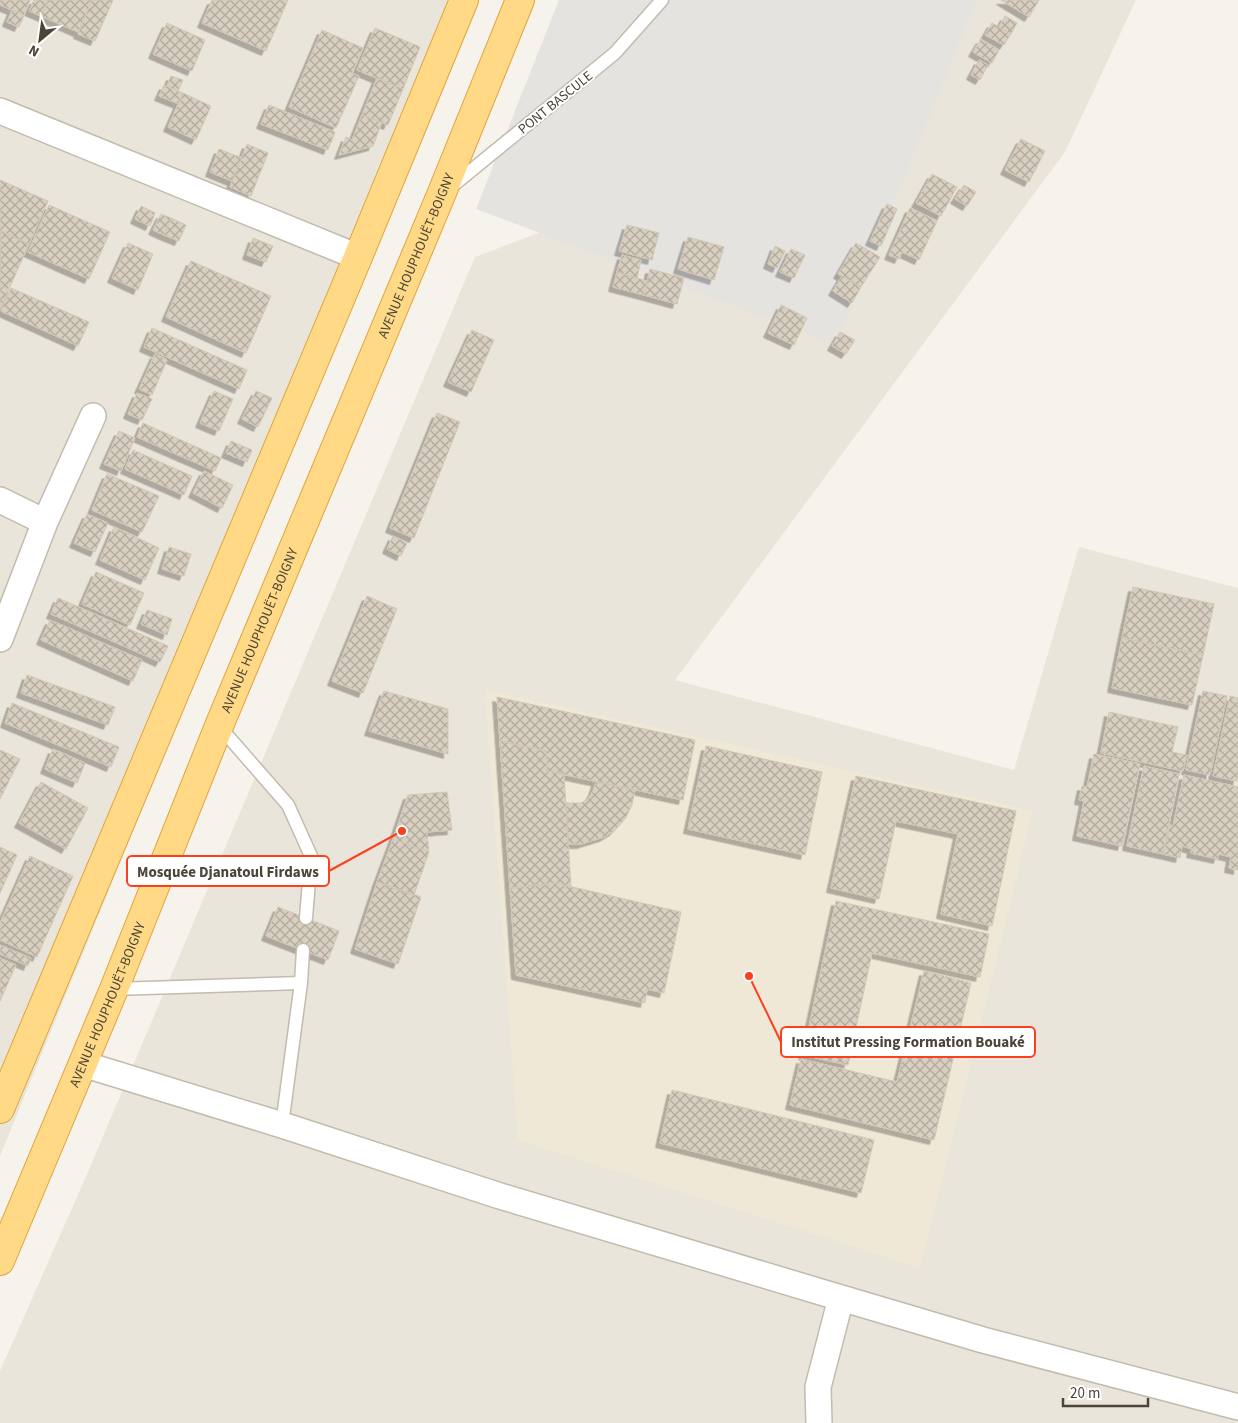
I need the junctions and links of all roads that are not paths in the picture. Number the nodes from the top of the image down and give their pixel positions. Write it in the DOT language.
graph roads {
  1 [pos="464,0"];
  2 [pos="520,0"];
  3 [pos="662,0"];
  4 [pos="0,111"];
  5 [pos="441,195"];
  6 [pos="358,257"];
  7 [pos="93,416"];
  8 [pos="0,500"];
  9 [pos="45,522"];
  10 [pos="0,639"];
  11 [pos="219,726"];
  12 [pos="306,918"];
  13 [pos="303,950"];
  14 [pos="301,983"];
  15 [pos="114,989"];
  16 [pos="83,1064"];
  17 [pos="0,1109"];
  18 [pos="282,1125"];
  19 [pos="0,1261"];
  20 [pos="841,1298"];
  21 [pos="1238,1407"];
  22 [pos="819,1423"];
  1 -- 6 [label="highway"];
  2 -- 5 [label="highway, AVENUE HOUPHOUËT-BOIGNY"];
  3 -- 5 [label="lane, PONT BASCULE"];
  4 -- 6 [label="street"];
  5 -- 11 [label="highway, AVENUE HOUPHOUËT-BOIGNY"];
  6 -- 17 [label="highway"];
  7 -- 9 [label="street"];
  8 -- 9 [label="street"];
  9 -- 10 [label="street"];
  11 -- 12 [label="lane"];
  11 -- 15 [label="highway, AVENUE HOUPHOUËT-BOIGNY"];
  13 -- 14 [label="lane"];
  14 -- 15 [label="lane"];
  14 -- 18 [label="lane"];
  15 -- 16 [label="highway, AVENUE HOUPHOUËT-BOIGNY"];
  16 -- 18 [label="street"];
  16 -- 19 [label="highway, AVENUE HOUPHOUËT-BOIGNY"];
  18 -- 20 [label="street"];
  20 -- 21 [label="street"];
  20 -- 22 [label="street"];
}
